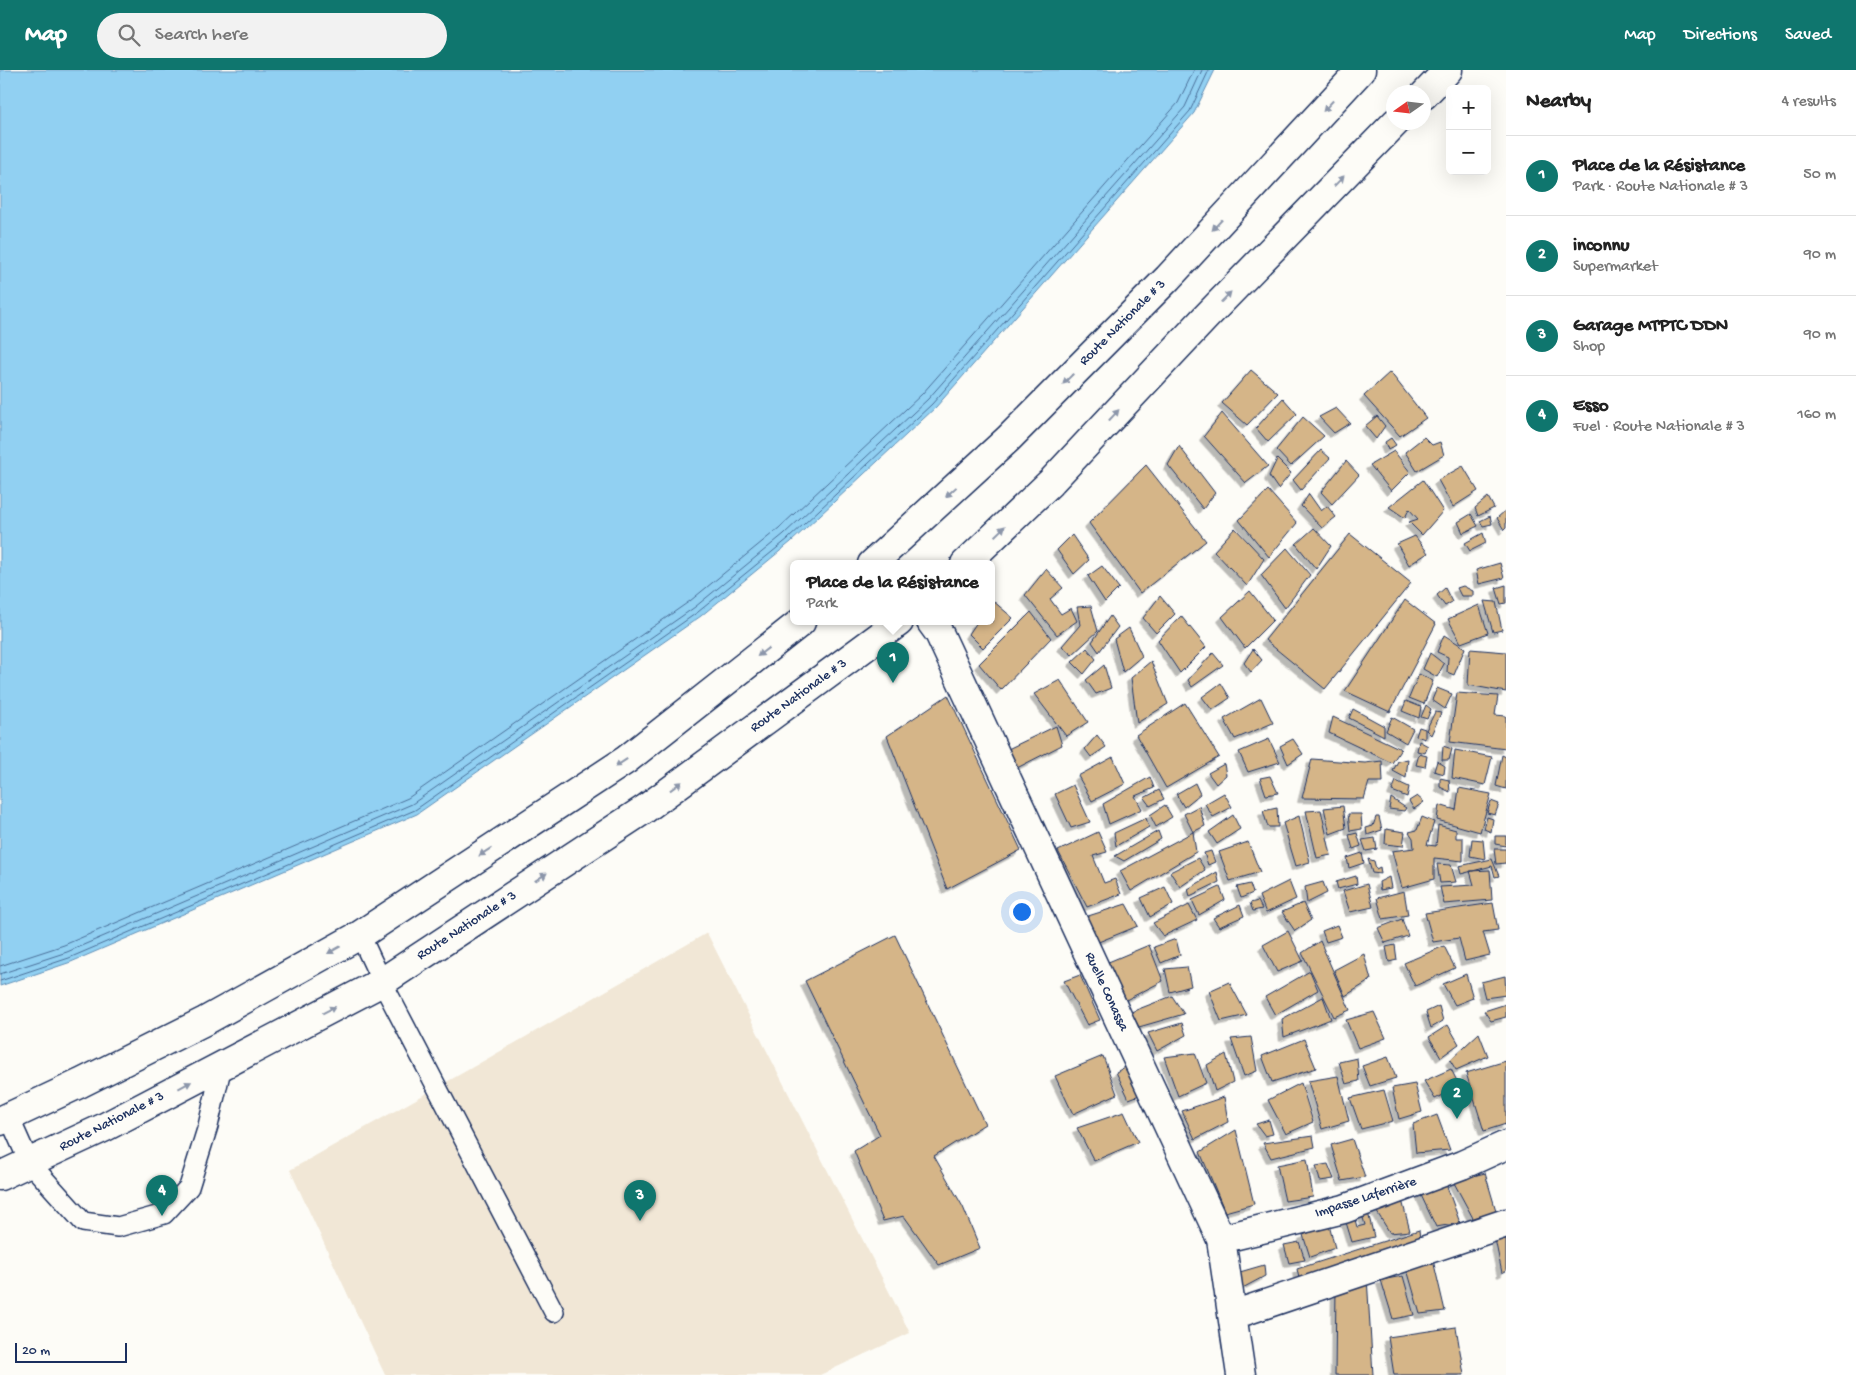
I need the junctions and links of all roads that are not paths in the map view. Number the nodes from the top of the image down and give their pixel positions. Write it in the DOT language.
graph roads {
  1 [pos="1361,70"];
  2 [pos="1448,70"];
  3 [pos="1431,88"];
  4 [pos="1388,130"];
  5 [pos="876,560"];
  6 [pos="969,560"];
  7 [pos="797,625"];
  8 [pos="896,625"];
  9 [pos="933,625"];
  10 [pos="360,935"];
  11 [pos="382,982"];
  12 [pos="222,1065"];
  13 [pos="5,1119"];
  14 [pos="1506,1145"];
  15 [pos="29,1162"];
  16 [pos="0,1176"];
  17 [pos="1506,1223"];
  18 [pos="1221,1239"];
  19 [pos="554,1312"];
  20 [pos="1233,1315"];
  21 [pos="1241,1375"];
  1 -- 5 [label="main road, Route Nationale # 3, one-way"];
  2 -- 3 [label="main road"];
  6 -- 4 [label="main road, one-way"];
  7 -- 10 [label="main road, one-way"];
  11 -- 8 [label="main road, Route Nationale # 3, one-way"];
  9 -- 18 [label="main road, Ruelle Conassa"];
  10 -- 11 [label="lane"];
  10 -- 13 [label="main road, one-way"];
  12 -- 11 [label="main road, Route Nationale # 3, one-way"];
  11 -- 19 [label="lane"];
  15 -- 12 [label="main road, Route Nationale # 3, one-way"];
  12 -- 15 [label="lane"];
  13 -- 15 [label="lane"];
  14 -- 18 [label="main road, Impasse Laferrière"];
  15 -- 16 [label="main road, Route Nationale # 3"];
  17 -- 20 [label="main road"];
  18 -- 20 [label="main road, Ruelle Conassa"];
  20 -- 21 [label="main road, Ruelle Conassa"];
}
